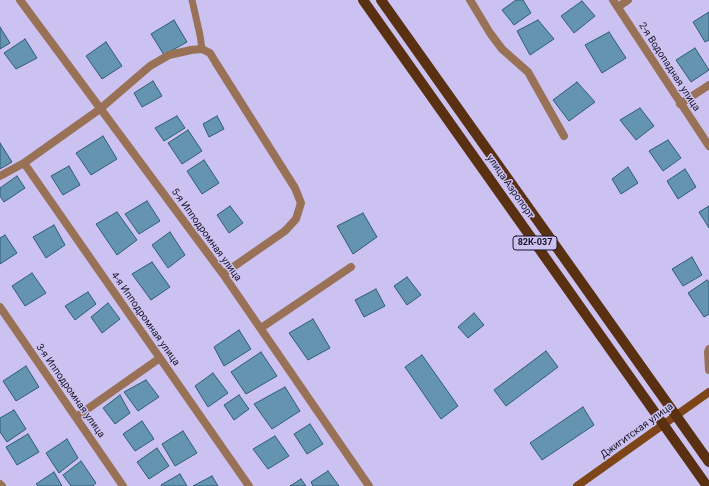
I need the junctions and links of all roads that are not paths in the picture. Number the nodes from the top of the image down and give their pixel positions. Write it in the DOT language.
graph roads {
  1 [pos="20,0"];
  2 [pos="192,0"];
  3 [pos="363,0"];
  4 [pos="381,0"];
  5 [pos="470,0"];
  6 [pos="628,0"];
  7 [pos="615,4"];
  8 [pos="202,49"];
  9 [pos="709,85"];
  10 [pos="680,104"];
  11 [pos="100,109"];
  12 [pos="564,136"];
  13 [pos="709,146"];
  14 [pos="24,163"];
  15 [pos="0,176"];
  16 [pos="351,267"];
  17 [pos="223,274"];
  18 [pos="0,307"];
  19 [pos="261,328"];
  20 [pos="709,349"];
  21 [pos="160,358"];
  22 [pos="709,370"];
  23 [pos="709,392"];
  24 [pos="76,417"];
  25 [pos="709,462"];
  26 [pos="123,486"];
  27 [pos="249,486"];
  28 [pos="369,486"];
  29 [pos="577,486"];
  30 [pos="707,486"];
  1 -- 11 [label="street, 5-я Ипподромная улица"];
  2 -- 8 [label="lane"];
  3 -- 30 [label="main road, улица Аэропорт / 82К-037"];
  4 -- 25 [label="main road, улица Аэропорт"];
  5 -- 12 [label="street"];
  6 -- 7 [label="street"];
  7 -- 10 [label="street, 2-я Водопадная улица"];
  8 -- 11 [label="street"];
  8 -- 17 [label="street"];
  9 -- 10 [label="street"];
  10 -- 13 [label="street, 2-я Водопадная улица"];
  11 -- 14 [label="street"];
  11 -- 17 [label="street, 5-я Ипподромная улица"];
  14 -- 15 [label="street"];
  14 -- 21 [label="street, 4-я Ипподромная улица"];
  16 -- 19 [label="street"];
  17 -- 19 [label="street, 5-я Ипподромная улица"];
  18 -- 24 [label="street, 3-я Ипподромная улица"];
  19 -- 28 [label="street, 5-я Ипподромная улица"];
  20 -- 22 [label="street"];
  21 -- 24 [label="street"];
  21 -- 27 [label="street, 4-я Ипподромная улица"];
  23 -- 29 [label="street, Джигитская улица"];
  24 -- 26 [label="street, 3-я Ипподромная улица"];
}
